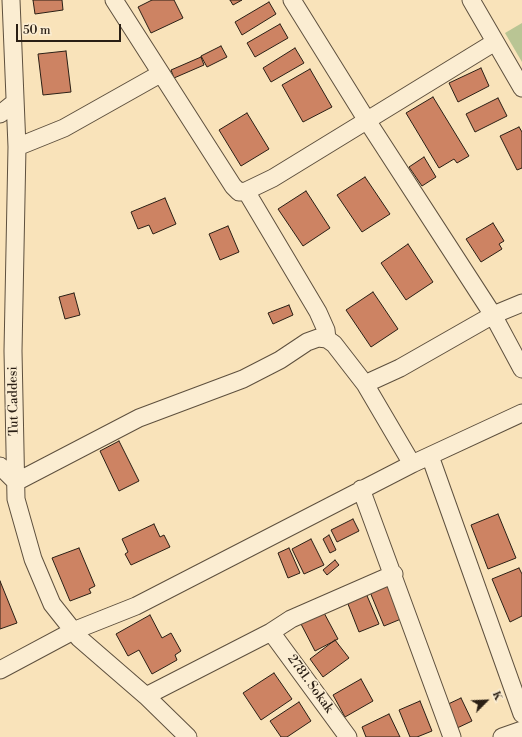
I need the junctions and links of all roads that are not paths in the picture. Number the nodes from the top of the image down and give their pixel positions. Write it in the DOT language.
graph roads {
  1 [pos="11,0"];
  2 [pos="114,0"];
  3 [pos="292,0"];
  4 [pos="471,0"];
  5 [pos="495,42"];
  6 [pos="160,74"];
  7 [pos="522,88"];
  8 [pos="14,102"];
  9 [pos="0,114"];
  10 [pos="366,120"];
  11 [pos="17,147"];
  12 [pos="246,192"];
  13 [pos="522,302"];
  14 [pos="493,315"];
  15 [pos="7,318"];
  16 [pos="327,339"];
  17 [pos="522,369"];
  18 [pos="365,384"];
  19 [pos="522,413"];
  20 [pos="430,456"];
  21 [pos="412,464"];
  22 [pos="0,466"];
  23 [pos="16,482"];
  24 [pos="362,489"];
  25 [pos="394,574"];
  26 [pos="73,631"];
  27 [pos="271,632"];
  28 [pos="0,670"];
  29 [pos="146,696"];
  30 [pos="522,714"];
  31 [pos="188,737"];
  32 [pos="348,737"];
  33 [pos="452,737"];
  1 -- 8 [label="street, Tut Caddesi"];
  2 -- 6 [label="street"];
  3 -- 10 [label="street"];
  4 -- 5 [label="street"];
  5 -- 7 [label="street"];
  5 -- 10 [label="street"];
  6 -- 11 [label="street"];
  6 -- 12 [label="street"];
  8 -- 9 [label="street"];
  8 -- 11 [label="street, Tut Caddesi"];
  10 -- 12 [label="street"];
  10 -- 14 [label="street"];
  11 -- 15 [label="street, Tut Caddesi"];
  12 -- 16 [label="street"];
  13 -- 14 [label="street"];
  14 -- 17 [label="street"];
  14 -- 18 [label="street"];
  15 -- 23 [label="street, Tut Caddesi"];
  16 -- 18 [label="street"];
  16 -- 23 [label="street"];
  18 -- 21 [label="street"];
  19 -- 20 [label="street"];
  20 -- 21 [label="street"];
  20 -- 30 [label="street"];
  21 -- 24 [label="street"];
  22 -- 23 [label="street"];
  23 -- 26 [label="street, Tut Caddesi"];
  24 -- 25 [label="street"];
  24 -- 26 [label="street"];
  25 -- 27 [label="street"];
  25 -- 33 [label="street"];
  26 -- 28 [label="street"];
  26 -- 29 [label="street, Tut Caddesi"];
  27 -- 29 [label="street"];
  27 -- 32 [label="street, 2781. Sokak"];
  29 -- 31 [label="street, Tut Caddesi"];
}
